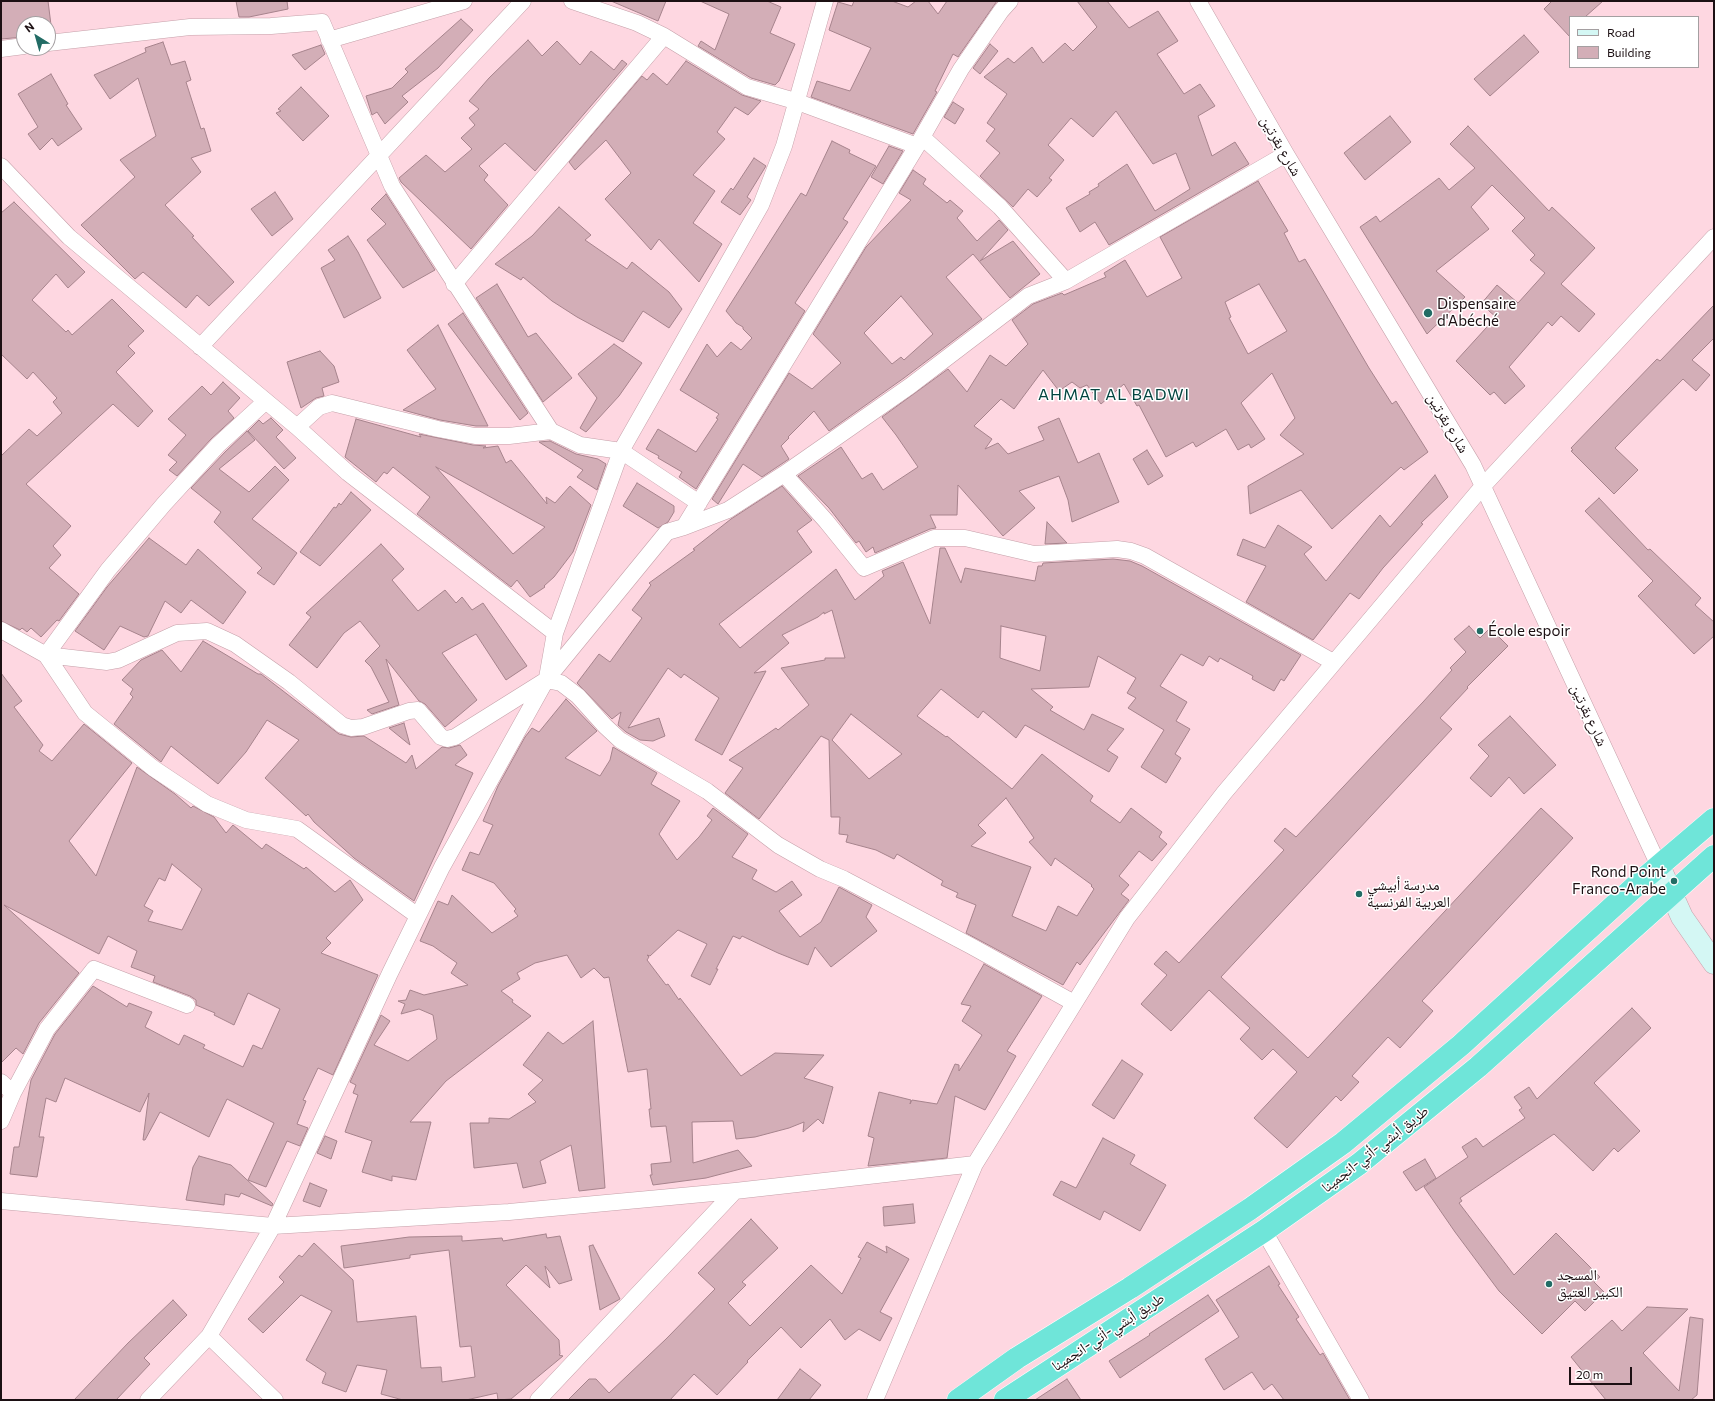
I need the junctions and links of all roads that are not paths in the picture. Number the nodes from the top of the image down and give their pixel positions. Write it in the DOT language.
graph roads {
  1 [pos="464,1"];
  2 [pos="524,1"];
  3 [pos="572,1"];
  4 [pos="825,1"];
  5 [pos="1010,1"];
  6 [pos="1198,1"];
  7 [pos="664,36"];
  8 [pos="330,40"];
  9 [pos="56,42"];
  10 [pos="16,47"];
  11 [pos="1,49"];
  12 [pos="795,101"];
  13 [pos="919,141"];
  14 [pos="1286,154"];
  15 [pos="379,156"];
  16 [pos="1,166"];
  17 [pos="1714,236"];
  18 [pos="1066,281"];
  19 [pos="454,284"];
  20 [pos="200,347"];
  21 [pos="266,401"];
  22 [pos="297,427"];
  23 [pos="551,431"];
  24 [pos="621,451"];
  25 [pos="784,474"];
  26 [pos="1483,486"];
  27 [pos="699,503"];
  28 [pos="684,526"];
  29 [pos="1,630"];
  30 [pos="555,633"];
  31 [pos="46,654"];
  32 [pos="1333,662"];
  33 [pos="546,680"];
  34 [pos="1714,819"];
  35 [pos="1714,856"];
  36 [pos="1659,866"];
  37 [pos="1671,894"];
  38 [pos="418,916"];
  39 [pos="1714,963"];
  40 [pos="1074,1003"];
  41 [pos="187,1005"];
  42 [pos="1,1082"];
  43 [pos="13,1094"];
  44 [pos="1,1121"];
  45 [pos="976,1164"];
  46 [pos="735,1191"];
  47 [pos="4,1204"];
  48 [pos="272,1226"];
  49 [pos="1264,1231"];
  50 [pos="209,1336"];
  51 [pos="148,1400"];
  52 [pos="275,1400"];
  53 [pos="538,1400"];
  54 [pos="875,1400"];
  55 [pos="958,1400"];
  56 [pos="1005,1400"];
  57 [pos="1361,1400"];
  1 -- 8 [label="street"];
  2 -- 15 [label="street"];
  3 -- 7 [label="street"];
  4 -- 12 [label="street"];
  5 -- 13 [label="street"];
  6 -- 14 [label="street, شارع بقرتين"];
  7 -- 12 [label="street"];
  7 -- 19 [label="street"];
  8 -- 9 [label="street"];
  8 -- 15 [label="street"];
  10 -- 11 [label="street"];
  12 -- 13 [label="street"];
  12 -- 24 [label="street"];
  13 -- 18 [label="street"];
  13 -- 27 [label="street"];
  14 -- 18 [label="street"];
  14 -- 26 [label="street, شارع بقرتين"];
  15 -- 19 [label="street"];
  15 -- 20 [label="street"];
  16 -- 20 [label="street"];
  17 -- 26 [label="street"];
  18 -- 25 [label="street"];
  19 -- 23 [label="street"];
  20 -- 21 [label="street"];
  21 -- 22 [label="street"];
  21 -- 31 [label="street"];
  22 -- 23 [label="street"];
  22 -- 30 [label="street"];
  23 -- 24 [label="street"];
  24 -- 27 [label="street"];
  24 -- 30 [label="street"];
  25 -- 28 [label="street"];
  25 -- 32 [label="street"];
  26 -- 32 [label="street"];
  26 -- 36 [label="street, شارع بقرتين"];
  27 -- 28 [label="street"];
  28 -- 33 [label="street"];
  29 -- 31 [label="street"];
  30 -- 33 [label="street"];
  31 -- 33 [label="street"];
  31 -- 38 [label="street"];
  32 -- 40 [label="street"];
  33 -- 38 [label="street"];
  33 -- 40 [label="street"];
  34 -- 36 [label="highway"];
  35 -- 37 [label="highway, طريق أبشي-أتي-انجمينا"];
  36 -- 37 [label="street"];
  36 -- 55 [label="highway"];
  37 -- 39 [label="street"];
  37 -- 49 [label="highway, طريق أبشي-أتي-انجمينا"];
  38 -- 48 [label="street"];
  40 -- 45 [label="street"];
  41 -- 43 [label="street"];
  42 -- 43 [label="street"];
  43 -- 44 [label="street"];
  45 -- 46 [label="street"];
  45 -- 54 [label="street"];
  46 -- 48 [label="street"];
  46 -- 53 [label="street"];
  47 -- 48 [label="street"];
  48 -- 50 [label="street"];
  49 -- 56 [label="highway, طريق أبشي-أتي-انجمينا"];
  49 -- 57 [label="street"];
  50 -- 51 [label="street"];
  50 -- 52 [label="street"];
}
